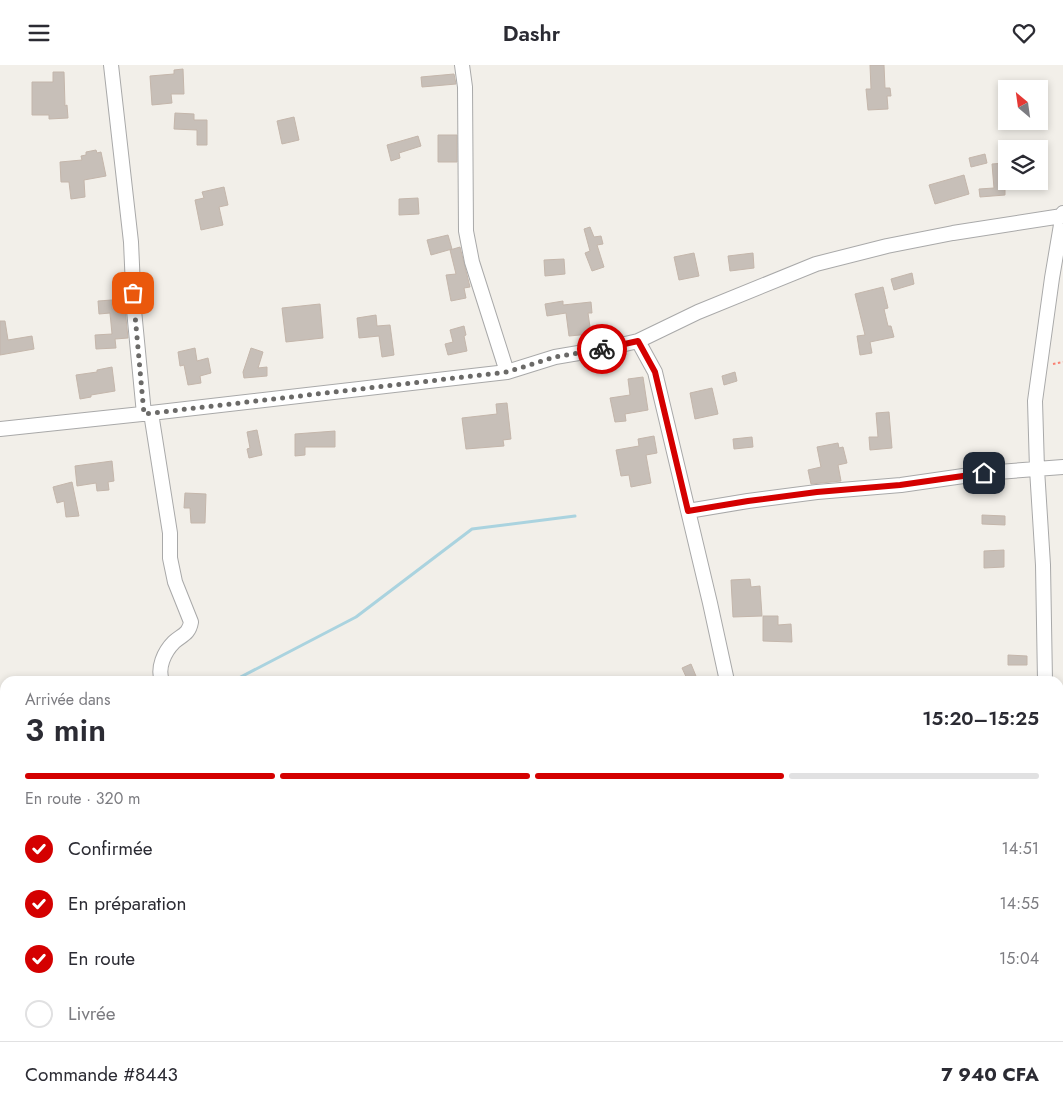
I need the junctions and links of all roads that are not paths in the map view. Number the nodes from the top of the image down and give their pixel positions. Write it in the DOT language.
graph roads {
  1 [pos="111,65"];
  2 [pos="462,65"];
  3 [pos="1063,215"];
  4 [pos="638,341"];
  5 [pos="507,372"];
  6 [pos="147,414"];
  7 [pos="0,429"];
  8 [pos="1063,467"];
  9 [pos="1037,469"];
  10 [pos="688,511"];
  11 [pos="160,676"];
  12 [pos="726,676"];
  13 [pos="1045,676"];
  1 -- 6 [label="street"];
  2 -- 5 [label="street"];
  3 -- 4 [label="street"];
  3 -- 9 [label="street"];
  4 -- 5 [label="street"];
  4 -- 10 [label="street"];
  5 -- 6 [label="street"];
  6 -- 7 [label="street"];
  6 -- 11 [label="street"];
  8 -- 9 [label="street"];
  9 -- 10 [label="street"];
  9 -- 13 [label="street"];
  10 -- 12 [label="street"];
}
